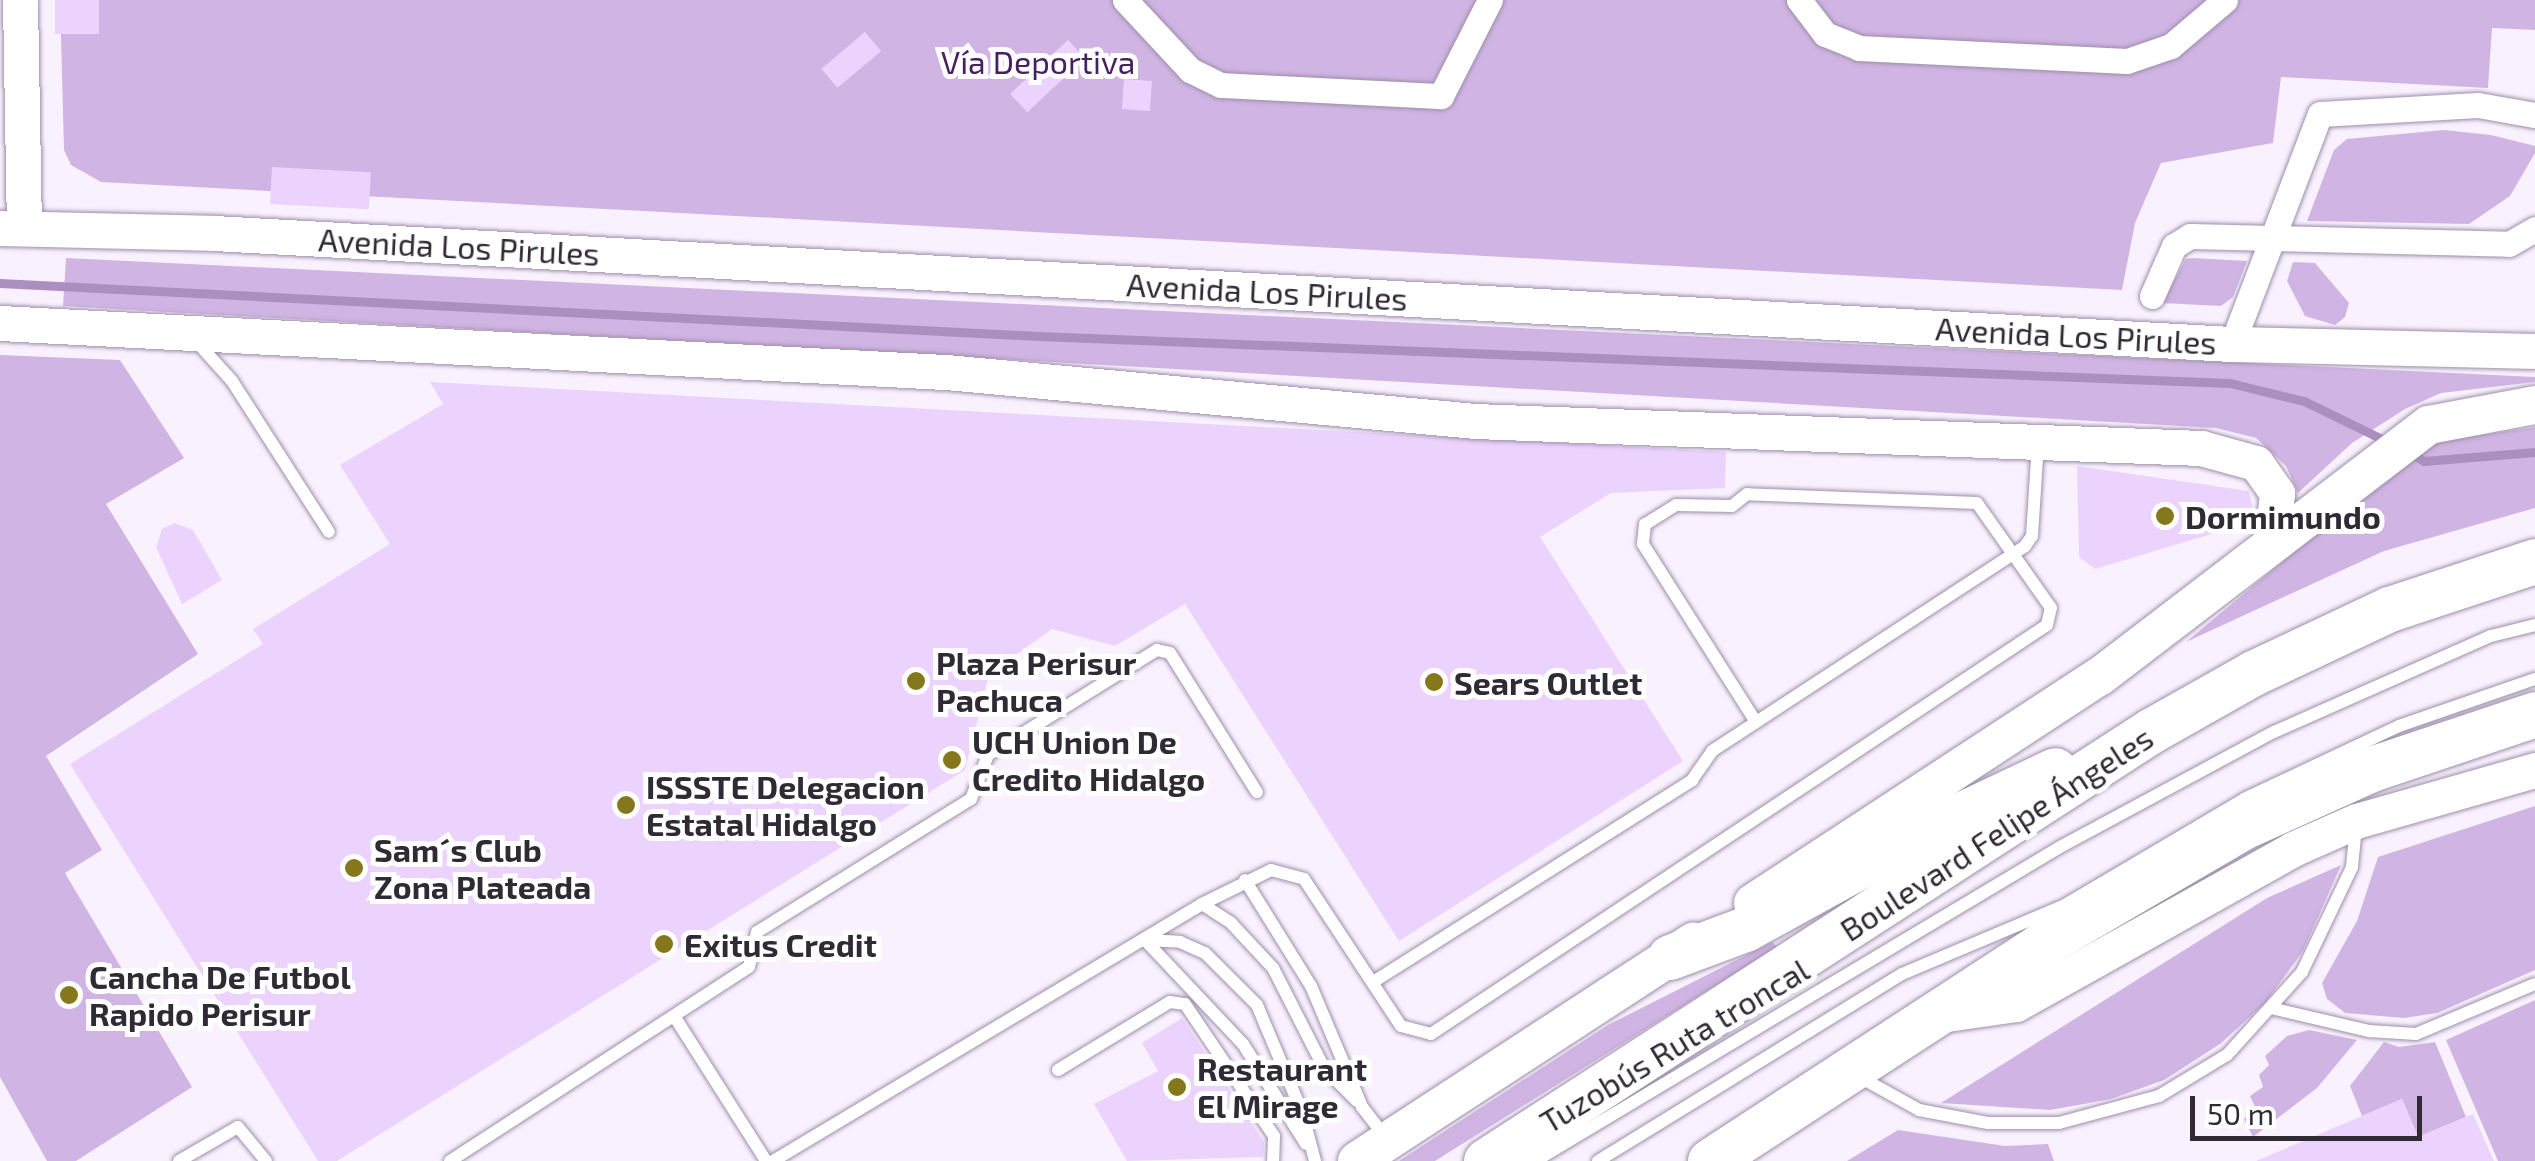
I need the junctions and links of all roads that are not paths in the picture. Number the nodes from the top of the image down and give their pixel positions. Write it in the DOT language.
graph roads {
  1 [pos="20,0"];
  2 [pos="1125,0"];
  3 [pos="1490,0"];
  4 [pos="1799,0"];
  5 [pos="2224,1"];
  6 [pos="2535,115"];
  7 [pos="12,227"];
  8 [pos="2535,229"];
  9 [pos="2274,240"];
  10 [pos="2152,296"];
  11 [pos="0,323"];
  12 [pos="188,332"];
  13 [pos="2232,344"];
  14 [pos="2535,350"];
  15 [pos="2519,407"];
  16 [pos="2038,442"];
  17 [pos="328,532"];
  18 [pos="2272,542"];
  19 [pos="2015,553"];
  20 [pos="2535,561"];
  21 [pos="2535,625"];
  22 [pos="2535,679"];
  23 [pos="2535,714"];
  24 [pos="1756,722"];
  25 [pos="2152,730"];
  26 [pos="2535,770"];
  27 [pos="1257,792"];
  28 [pos="2356,820"];
  29 [pos="1245,880"];
  30 [pos="1202,904"];
  31 [pos="1144,939"];
  32 [pos="1670,957"];
  33 [pos="1373,982"];
  34 [pos="2535,984"];
  35 [pos="2274,1009"];
  36 [pos="1932,1016"];
  37 [pos="676,1019"];
  38 [pos="1058,1070"];
  39 [pos="1852,1072"];
  40 [pos="1362,1106"];
  41 [pos="1309,1147"];
  42 [pos="1372,1151"];
  43 [pos="179,1161"];
  44 [pos="266,1161"];
  45 [pos="450,1161"];
  46 [pos="766,1161"];
  47 [pos="773,1161"];
  48 [pos="1273,1161"];
  49 [pos="1315,1161"];
  50 [pos="1486,1161"];
  51 [pos="1535,1161"];
  52 [pos="1598,1161"];
  53 [pos="1710,1161"];
  1 -- 7 [label="street"];
  2 -- 3 [label="street"];
  4 -- 5 [label="street"];
  6 -- 9 [label="street"];
  7 -- 13 [label="street, Avenida Los Pirules"];
  8 -- 9 [label="street"];
  9 -- 10 [label="street"];
  9 -- 13 [label="street"];
  11 -- 12 [label="street"];
  12 -- 16 [label="street"];
  12 -- 17 [label="lane"];
  13 -- 14 [label="street, Avenida Los Pirules"];
  15 -- 18 [label="main road"];
  16 -- 18 [label="street"];
  16 -- 19 [label="lane"];
  18 -- 32 [label="main road"];
  19 -- 24 [label="lane"];
  19 -- 24 [label="lane"];
  19 -- 33 [label="lane"];
  20 -- 25 [label="highway, Boulevard Felipe Ángeles"];
  21 -- 51 [label="lane, Tuzobús Ruta troncal"];
  22 -- 52 [label="lane, Tuzobús Ruta troncal"];
  23 -- 36 [label="highway"];
  24 -- 33 [label="lane"];
  25 -- 32 [label="highway"];
  25 -- 50 [label="highway, Boulevard Felipe Ángeles"];
  26 -- 28 [label="street"];
  27 -- 37 [label="lane"];
  28 -- 35 [label="lane"];
  28 -- 36 [label="street"];
  29 -- 30 [label="lane"];
  29 -- 33 [label="lane"];
  29 -- 40 [label="lane"];
  30 -- 31 [label="lane"];
  30 -- 40 [label="lane"];
  31 -- 41 [label="lane"];
  31 -- 41 [label="lane"];
  31 -- 47 [label="lane"];
  32 -- 42 [label="main road"];
  34 -- 35 [label="lane"];
  35 -- 39 [label="lane"];
  36 -- 39 [label="highway"];
  37 -- 45 [label="lane"];
  37 -- 46 [label="lane"];
  38 -- 48 [label="lane"];
  39 -- 53 [label="highway"];
  40 -- 42 [label="lane"];
  41 -- 49 [label="lane"];
  43 -- 44 [label="lane"];
}
